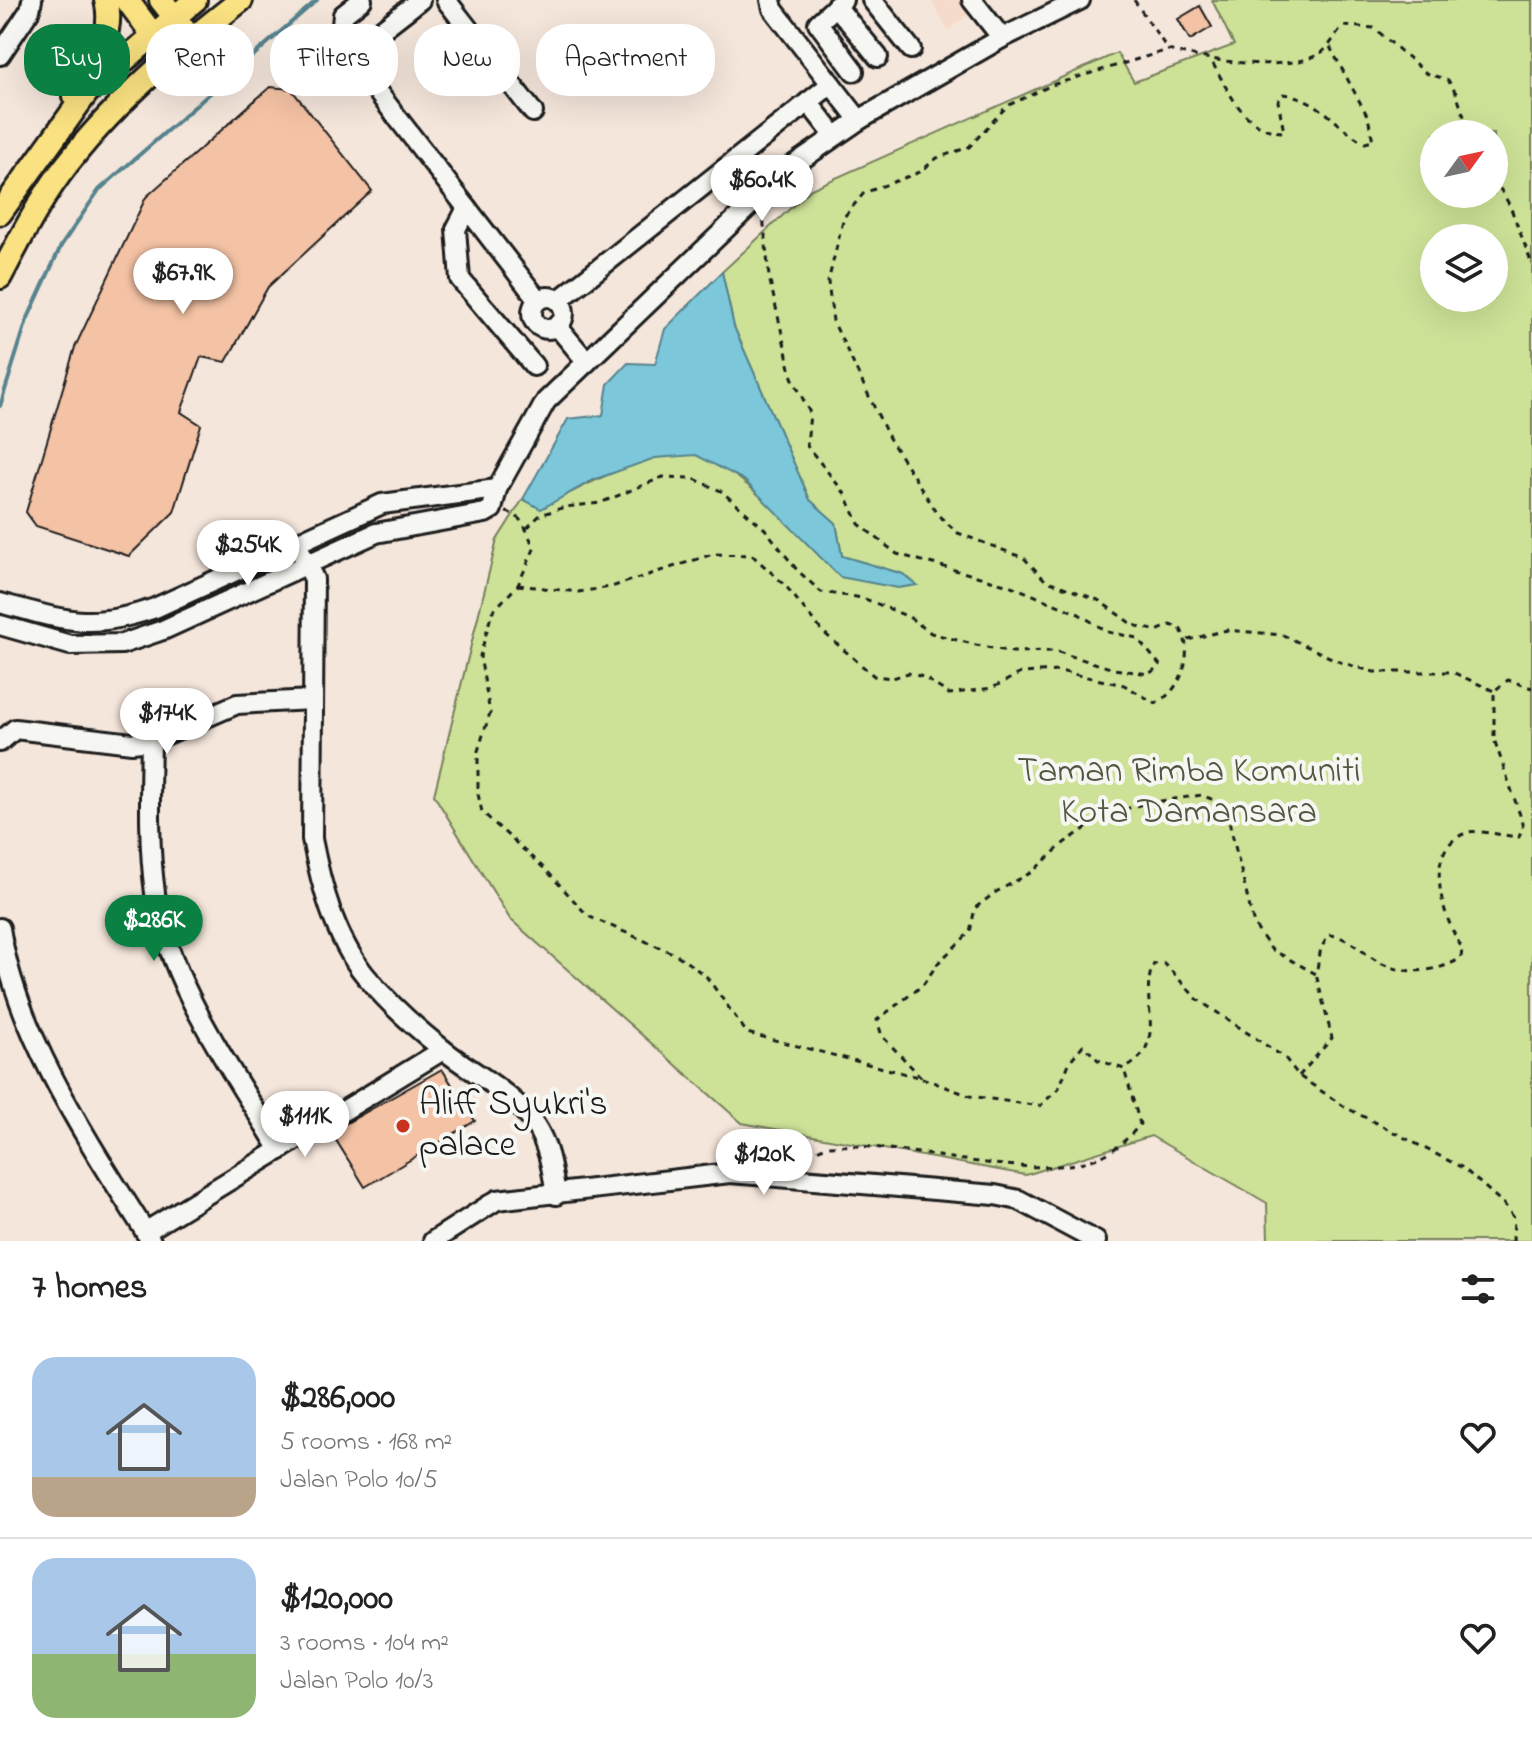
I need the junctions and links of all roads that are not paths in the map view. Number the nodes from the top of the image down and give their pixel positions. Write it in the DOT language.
graph roads {
  1 [pos="32,0"];
  2 [pos="106,0"];
  3 [pos="127,0"];
  4 [pos="195,0"];
  5 [pos="241,0"];
  6 [pos="362,0"];
  7 [pos="420,0"];
  8 [pos="446,0"];
  9 [pos="771,0"];
  10 [pos="872,0"];
  11 [pos="972,0"];
  12 [pos="1080,0"];
  13 [pos="839,3"];
  14 [pos="168,8"];
  15 [pos="210,24"];
  16 [pos="342,24"];
  17 [pos="389,24"];
  18 [pos="146,26"];
  19 [pos="1002,38"];
  20 [pos="146,39"];
  21 [pos="911,49"];
  22 [pos="0,55"];
  23 [pos="878,57"];
  24 [pos="854,71"];
  25 [pos="146,79"];
  26 [pos="831,84"];
  27 [pos="381,96"];
  28 [pos="808,102"];
  29 [pos="533,112"];
  30 [pos="859,120"];
  31 [pos="834,135"];
  32 [pos="36,159"];
  33 [pos="467,208"];
  34 [pos="0,213"];
  35 [pos="0,277"];
  36 [pos="538,300"];
  37 [pos="558,301"];
  38 [pos="534,320"];
  39 [pos="557,326"];
  40 [pos="510,337"];
  41 [pos="587,362"];
  42 [pos="534,366"];
  43 [pos="497,489"];
  44 [pos="296,542"];
  45 [pos="312,572"];
  46 [pos="0,603"];
  47 [pos="0,625"];
  48 [pos="312,700"];
  49 [pos="151,741"];
  50 [pos="0,742"];
  51 [pos="0,928"];
  52 [pos="443,1050"];
  53 [pos="280,1150"];
  54 [pos="556,1195"];
  55 [pos="148,1237"];
  56 [pos="433,1241"];
  57 [pos="1096,1241"];
  1 -- 22 [label="street"];
  2 -- 32 [label="main road"];
  3 -- 18 [label="main road"];
  4 -- 14 [label="main road"];
  5 -- 15 [label="main road"];
  6 -- 16 [label="street"];
  7 -- 17 [label="street"];
  8 -- 29 [label="street"];
  9 -- 26 [label="street"];
  10 -- 21 [label="street"];
  11 -- 19 [label="street"];
  12 -- 19 [label="street"];
  13 -- 23 [label="street"];
  13 -- 24 [label="street"];
  19 -- 30 [label="street"];
  20 -- 32 [label="main road"];
  25 -- 35 [label="main road"];
  26 -- 28 [label="street"];
  26 -- 30 [label="street"];
  27 -- 33 [label="street"];
  28 -- 31 [label="street"];
  28 -- 37 [label="street"];
  30 -- 31 [label="street"];
  31 -- 41 [label="street"];
  32 -- 34 [label="main road"];
  33 -- 36 [label="street"];
  33 -- 40 [label="street"];
  36 -- 37 [label="street"];
  36 -- 38 [label="street"];
  37 -- 39 [label="street"];
  38 -- 39 [label="street"];
  38 -- 40 [label="street"];
  39 -- 41 [label="street"];
  40 -- 42 [label="street"];
  41 -- 43 [label="street"];
  43 -- 44 [label="street"];
  43 -- 45 [label="street"];
  44 -- 45 [label="street"];
  44 -- 46 [label="street"];
  45 -- 47 [label="street"];
  45 -- 48 [label="street"];
  48 -- 49 [label="street"];
  48 -- 52 [label="street"];
  49 -- 50 [label="street"];
  49 -- 53 [label="street"];
  51 -- 55 [label="street"];
  52 -- 53 [label="street"];
  52 -- 54 [label="street"];
  53 -- 55 [label="street"];
  54 -- 56 [label="street"];
  54 -- 57 [label="street"];
}
